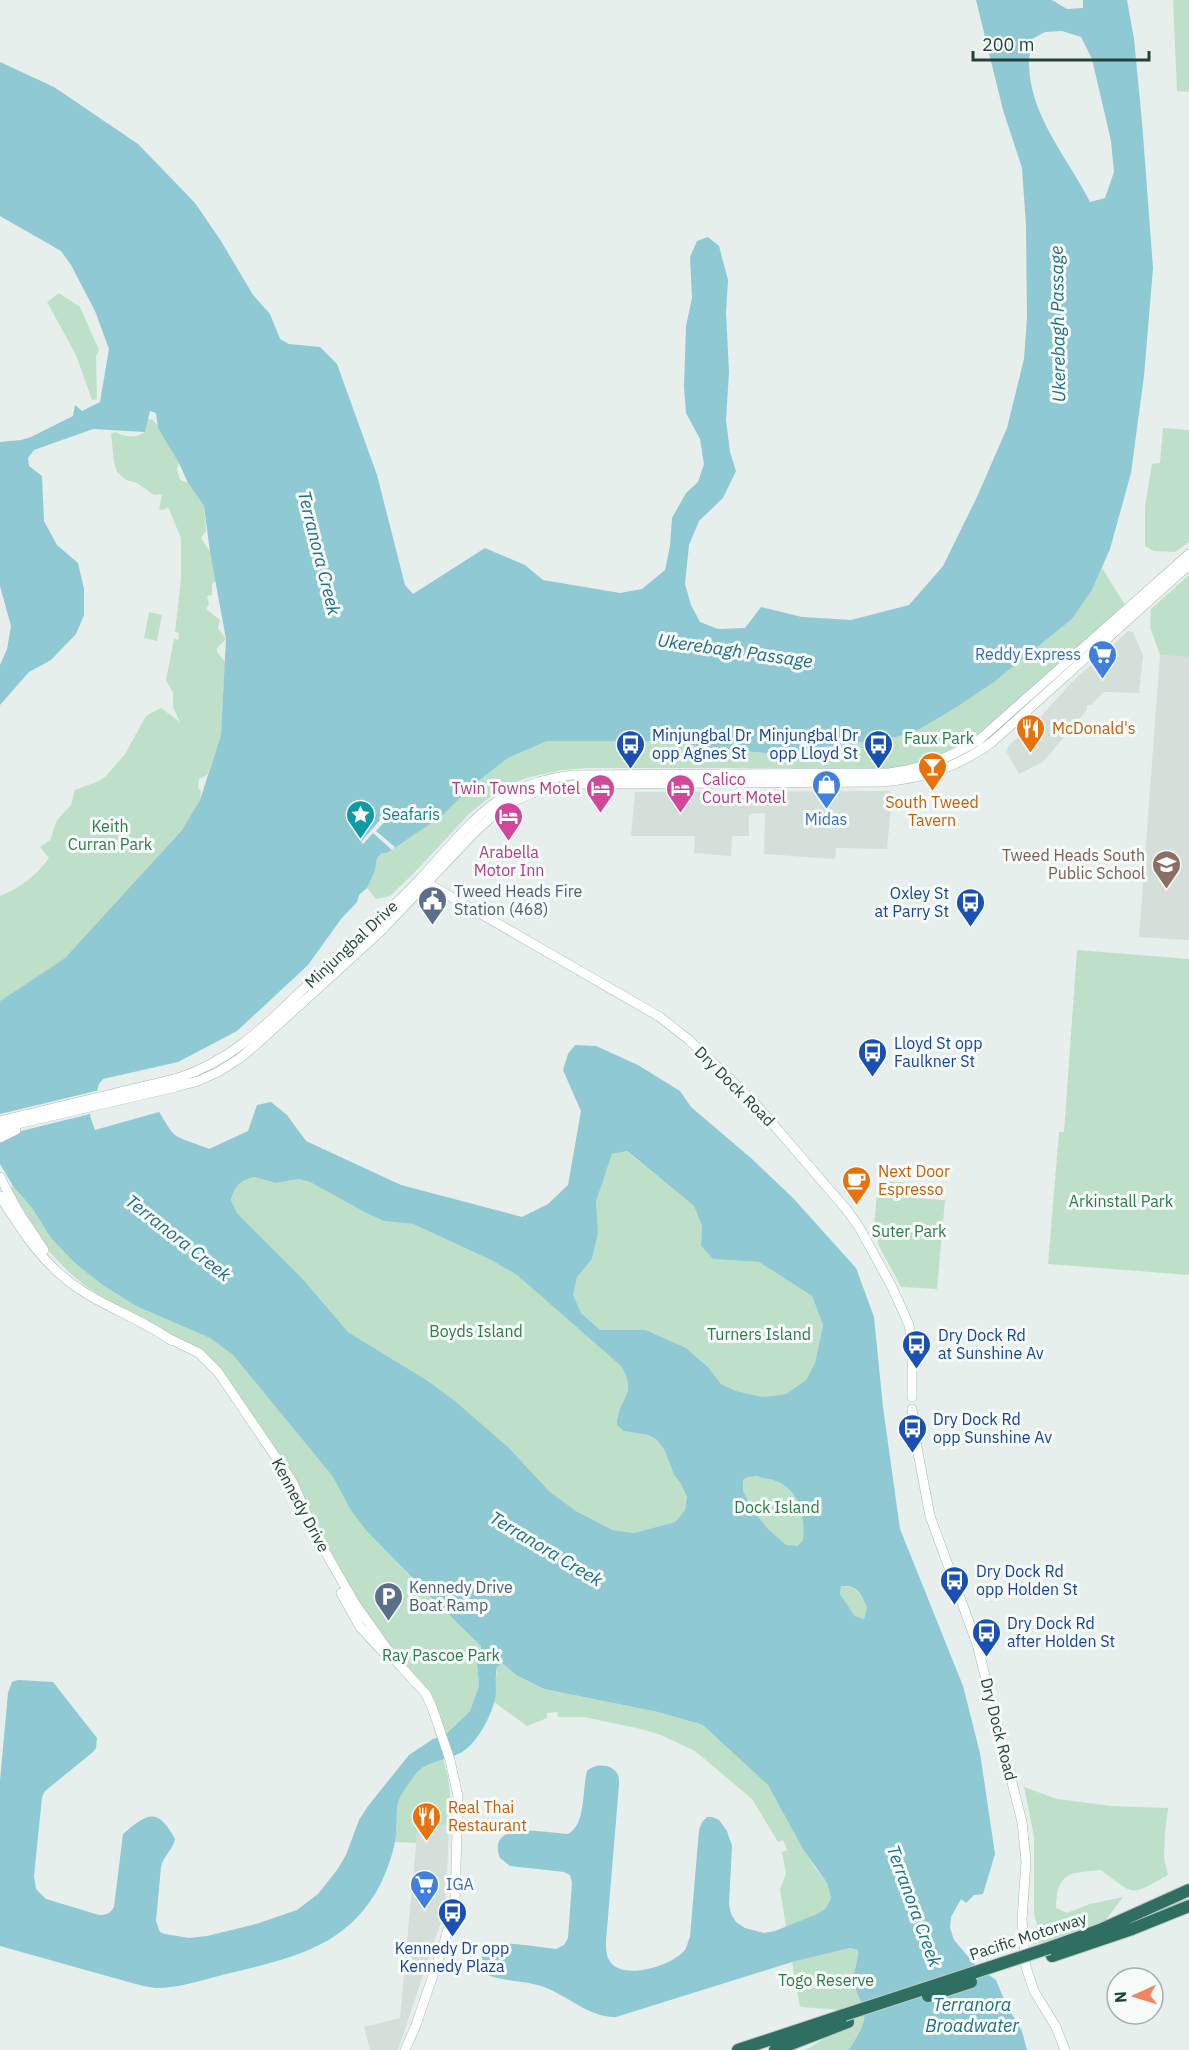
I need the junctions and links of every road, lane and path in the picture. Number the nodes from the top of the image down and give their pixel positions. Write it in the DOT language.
graph roads {
  1 [pos="1189,554"];
  2 [pos="1189,565"];
  3 [pos="423,882"];
  4 [pos="115,1097"];
  5 [pos="0,1121"];
  6 [pos="0,1128"];
  7 [pos="0,1138"];
  8 [pos="0,1177"];
  9 [pos="3,1187"];
  10 [pos="2,1200"];
  11 [pos="107,1304"];
  12 [pos="168,1338"];
  13 [pos="348,1593"];
  14 [pos="366,1634"];
  15 [pos="395,1660"];
  16 [pos="1189,1890"];
  17 [pos="1189,1905"];
  18 [pos="1051,1952"];
  19 [pos="846,2019"];
  20 [pos="416,2025"];
  21 [pos="757,2047"];
  22 [pos="405,2050"];
  23 [pos="411,2050"];
  24 [pos="730,2050"];
  25 [pos="738,2050"];
  26 [pos="775,2050"];
  27 [pos="1065,2050"];
  1 -- 3 [label="street, Minjungbal Drive"];
  2 -- 3 [label="street, Minjungbal Drive"];
  3 -- 4 [label="street, Minjungbal Drive"];
  3 -- 27 [label="street, Dry Dock Road"];
  4 -- 5 [label="street, Minjungbal Drive"];
  4 -- 6 [label="street, Minjungbal Drive"];
  4 -- 7 [label="street"];
  8 -- 9 [label="street"];
  9 -- 11 [label="street, Kennedy Drive"];
  10 -- 11 [label="street, Kennedy Drive"];
  11 -- 12 [label="street, Kennedy Drive"];
  12 -- 13 [label="street, Kennedy Drive"];
  12 -- 14 [label="street, Kennedy Drive"];
  13 -- 14 [label="street"];
  13 -- 15 [label="street, Kennedy Drive"];
  14 -- 15 [label="street, Kennedy Drive"];
  15 -- 20 [label="street, Kennedy Drive"];
  16 -- 18 [label="highway, Pacific Motorway"];
  17 -- 18 [label="highway, Pacific Motorway"];
  18 -- 19 [label="highway, Pacific Motorway, bridge"];
  19 -- 21 [label="highway, Pacific Motorway"];
  19 -- 26 [label="highway"];
  20 -- 22 [label="street, Kennedy Drive"];
  20 -- 23 [label="street, Kennedy Drive"];
  21 -- 24 [label="highway"];
  21 -- 25 [label="highway, Pacific Motorway"];
}
